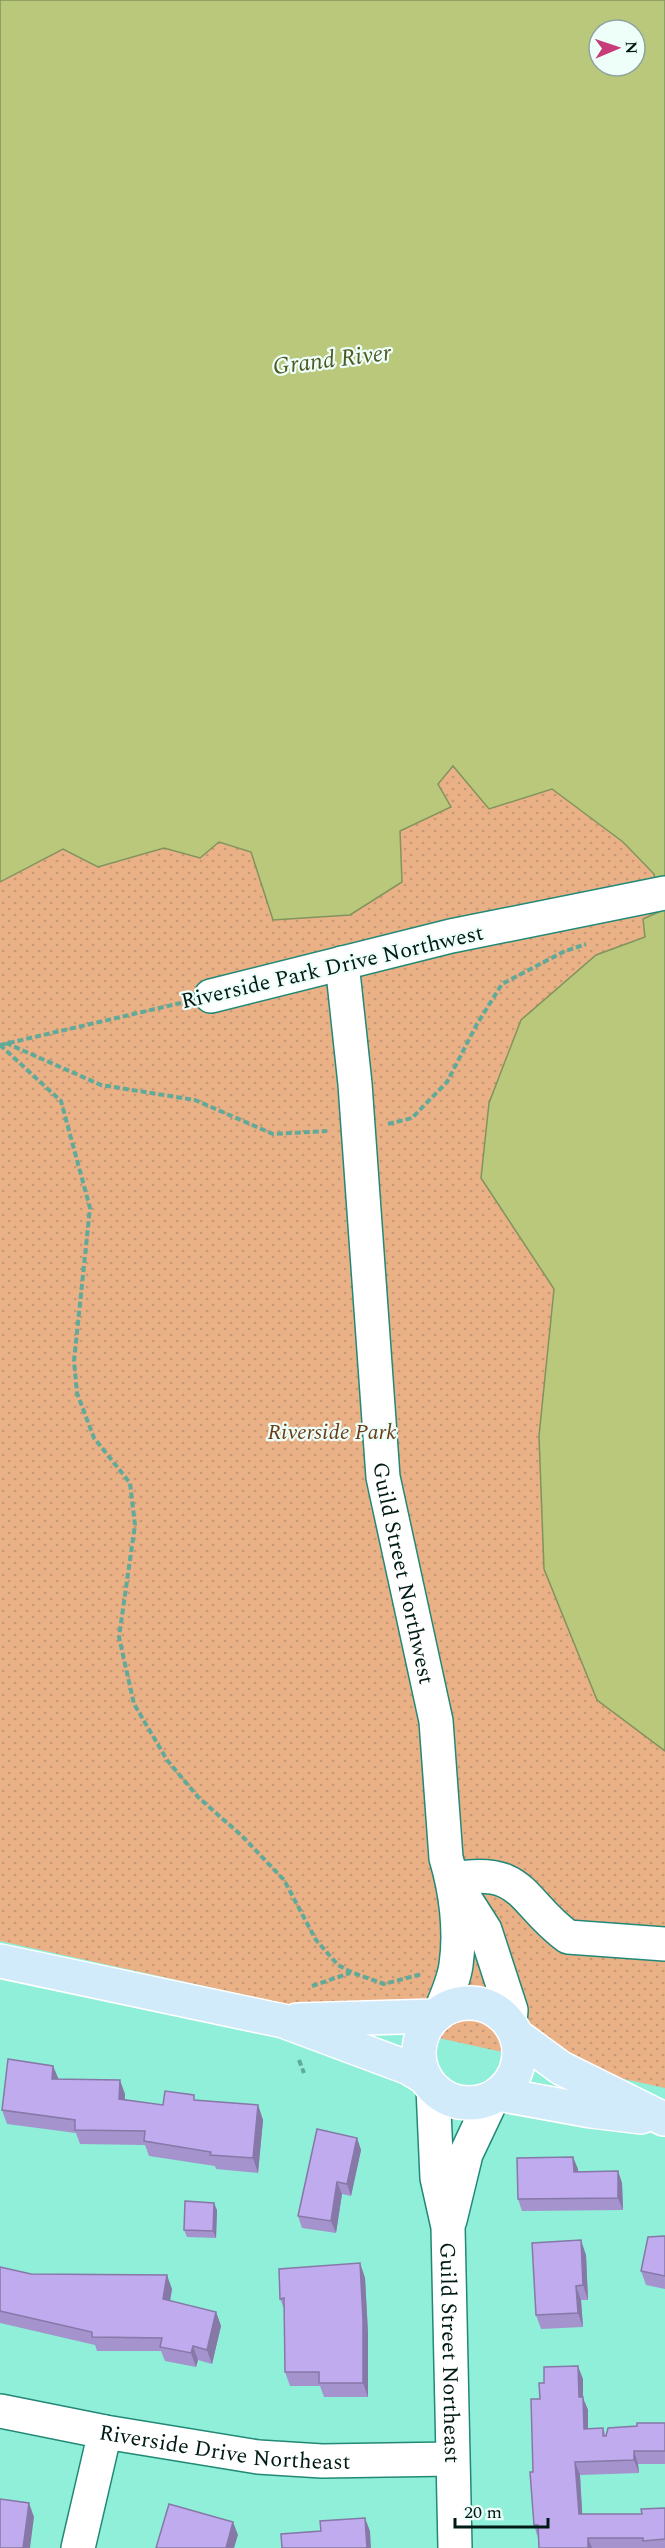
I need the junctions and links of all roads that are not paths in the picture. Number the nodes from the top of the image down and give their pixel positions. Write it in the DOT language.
graph roads {
  1 [pos="665,893"];
  2 [pos="342,963"];
  3 [pos="210,996"];
  4 [pos="453,1879"];
  5 [pos="665,1944"];
  6 [pos="0,1961"];
  7 [pos="438,2013"];
  8 [pos="283,2021"];
  9 [pos="513,2029"];
  10 [pos="429,2083"];
  11 [pos="495,2096"];
  12 [pos="665,2119"];
  13 [pos="448,2227"];
  14 [pos="0,2411"];
  15 [pos="105,2432"];
  16 [pos="453,2459"];
  17 [pos="78,2548"];
  18 [pos="455,2548"];
  1 -- 2 [label="street, Riverside Park Drive Northwest"];
  2 -- 3 [label="street, Riverside Park Drive Northwest"];
  2 -- 4 [label="street, Guild Street Northwest"];
  4 -- 5 [label="street"];
  4 -- 7 [label="street, Guild Street Northwest"];
  4 -- 9 [label="street, Guild Street Northwest"];
  6 -- 8 [label="main road"];
  7 -- 8 [label="main road"];
  7 -- 9 [label="main road"];
  7 -- 10 [label="main road"];
  8 -- 10 [label="main road"];
  9 -- 11 [label="main road"];
  9 -- 12 [label="main road"];
  10 -- 11 [label="main road"];
  10 -- 13 [label="street, Guild Street Northeast"];
  11 -- 12 [label="main road"];
  11 -- 13 [label="street, Guild Street Northeast"];
  13 -- 16 [label="street, Guild Street Northeast"];
  14 -- 15 [label="street, Riverside Drive Northeast"];
  15 -- 16 [label="street, Riverside Drive Northeast"];
  15 -- 17 [label="street"];
  16 -- 18 [label="street, Guild Street Northeast"];
}
